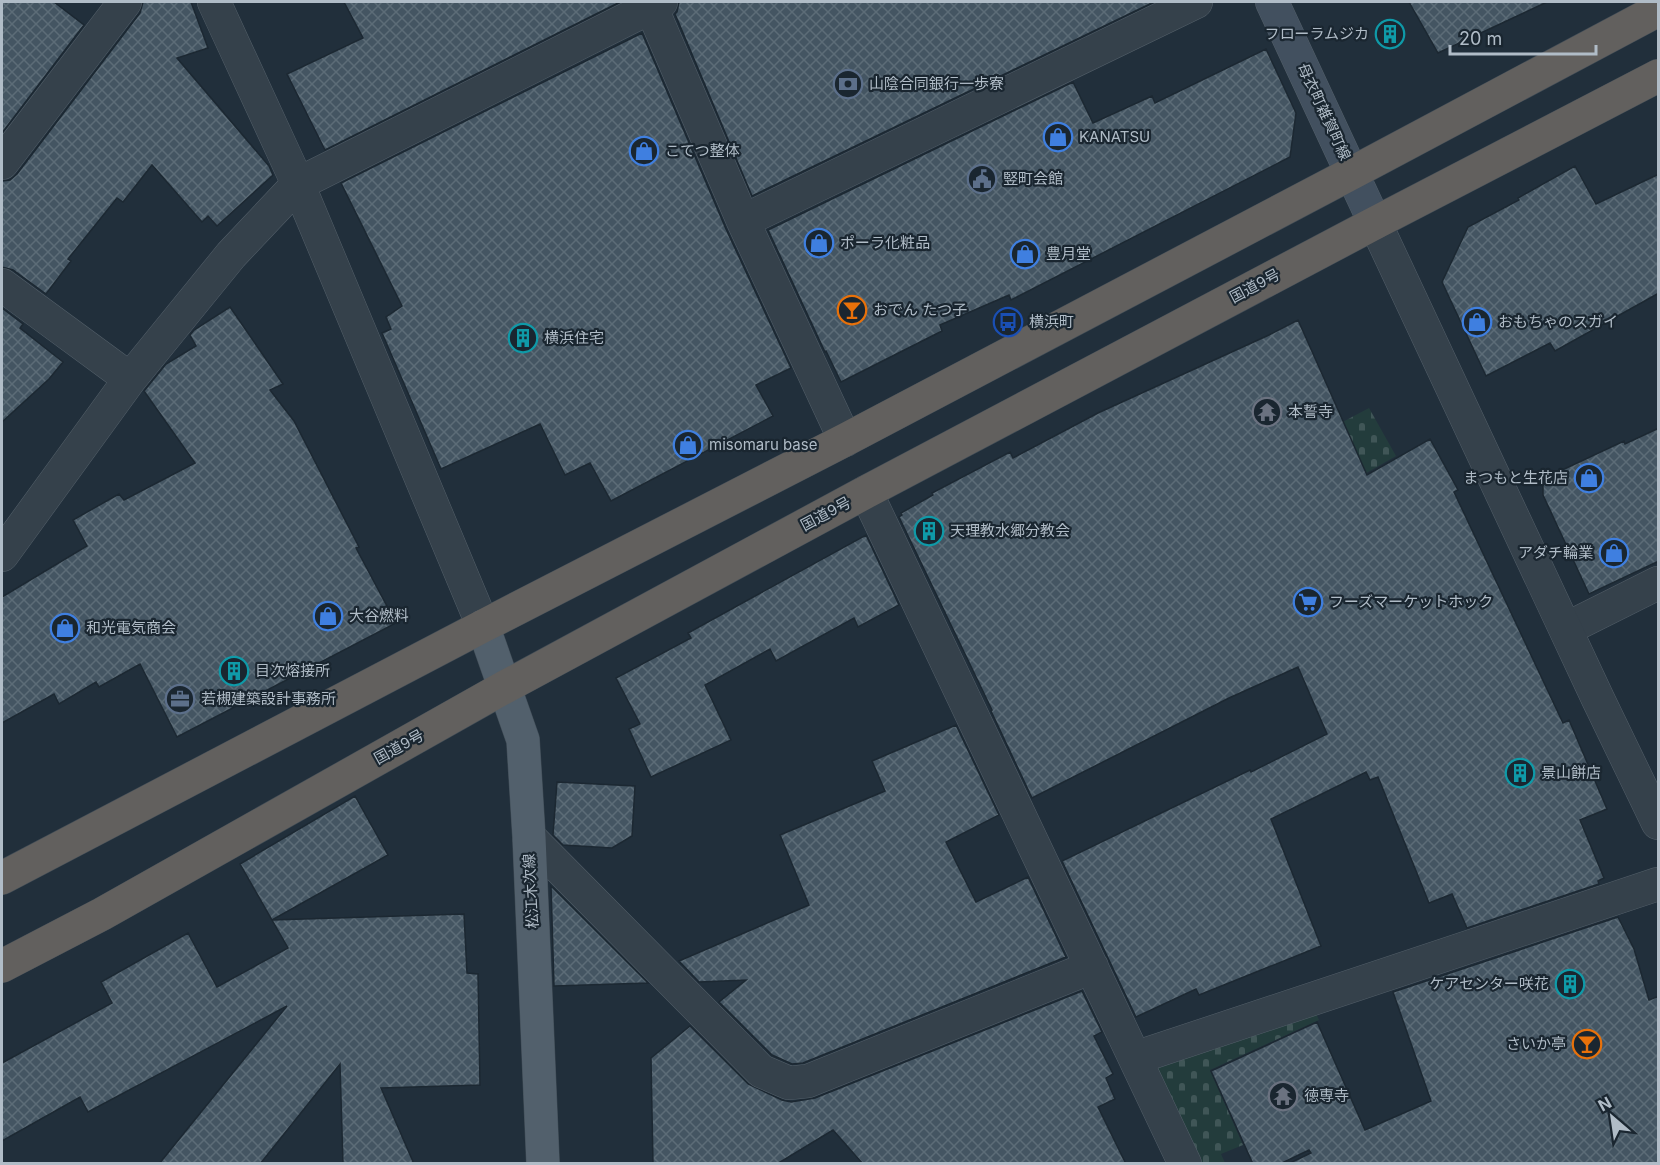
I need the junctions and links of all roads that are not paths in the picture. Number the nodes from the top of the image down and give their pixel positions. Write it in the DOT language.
graph roads {
  1 [pos="125,2"];
  2 [pos="214,2"];
  3 [pos="1196,2"];
  4 [pos="1272,2"];
  5 [pos="654,3"];
  6 [pos="1659,10"];
  7 [pos="1659,76"];
  8 [pos="2,163"];
  9 [pos="1352,173"];
  10 [pos="298,184"];
  11 [pos="743,221"];
  12 [pos="1375,223"];
  13 [pos="2,285"];
  14 [pos="129,379"];
  15 [pos="844,440"];
  16 [pos="866,492"];
  17 [pos="2,555"];
  18 [pos="1659,583"];
  19 [pos="483,626"];
  20 [pos="1566,629"];
  21 [pos="506,687"];
  22 [pos="1659,823"];
  23 [pos="529,837"];
  24 [pos="2,878"];
  25 [pos="1659,884"];
  26 [pos="2,966"];
  27 [pos="1092,967"];
  28 [pos="1135,1058"];
  29 [pos="543,1164"];
  30 [pos="1185,1164"];
  1 -- 8 [label="street"];
  2 -- 10 [label="street"];
  3 -- 11 [label="street"];
  4 -- 9 [label="main road, 母衣町雑賀町線"];
  5 -- 10 [label="street"];
  5 -- 11 [label="street"];
  6 -- 9 [label="highway"];
  7 -- 12 [label="highway, 国道9号"];
  9 -- 12 [label="main road, 母衣町雑賀町線"];
  9 -- 15 [label="highway"];
  10 -- 14 [label="street"];
  10 -- 19 [label="street"];
  11 -- 15 [label="street"];
  12 -- 16 [label="highway, 国道9号"];
  12 -- 20 [label="street"];
  13 -- 14 [label="street"];
  14 -- 17 [label="street"];
  15 -- 19 [label="highway"];
  16 -- 21 [label="highway, 国道9号"];
  16 -- 27 [label="street"];
  18 -- 20 [label="street"];
  19 -- 21 [label="main road, 松江木次線"];
  19 -- 24 [label="highway"];
  20 -- 22 [label="street"];
  21 -- 23 [label="main road, 松江木次線"];
  21 -- 26 [label="highway, 国道9号"];
  23 -- 27 [label="street"];
  23 -- 29 [label="main road, 松江木次線"];
  25 -- 28 [label="street"];
  27 -- 28 [label="street"];
  28 -- 30 [label="street"];
}
